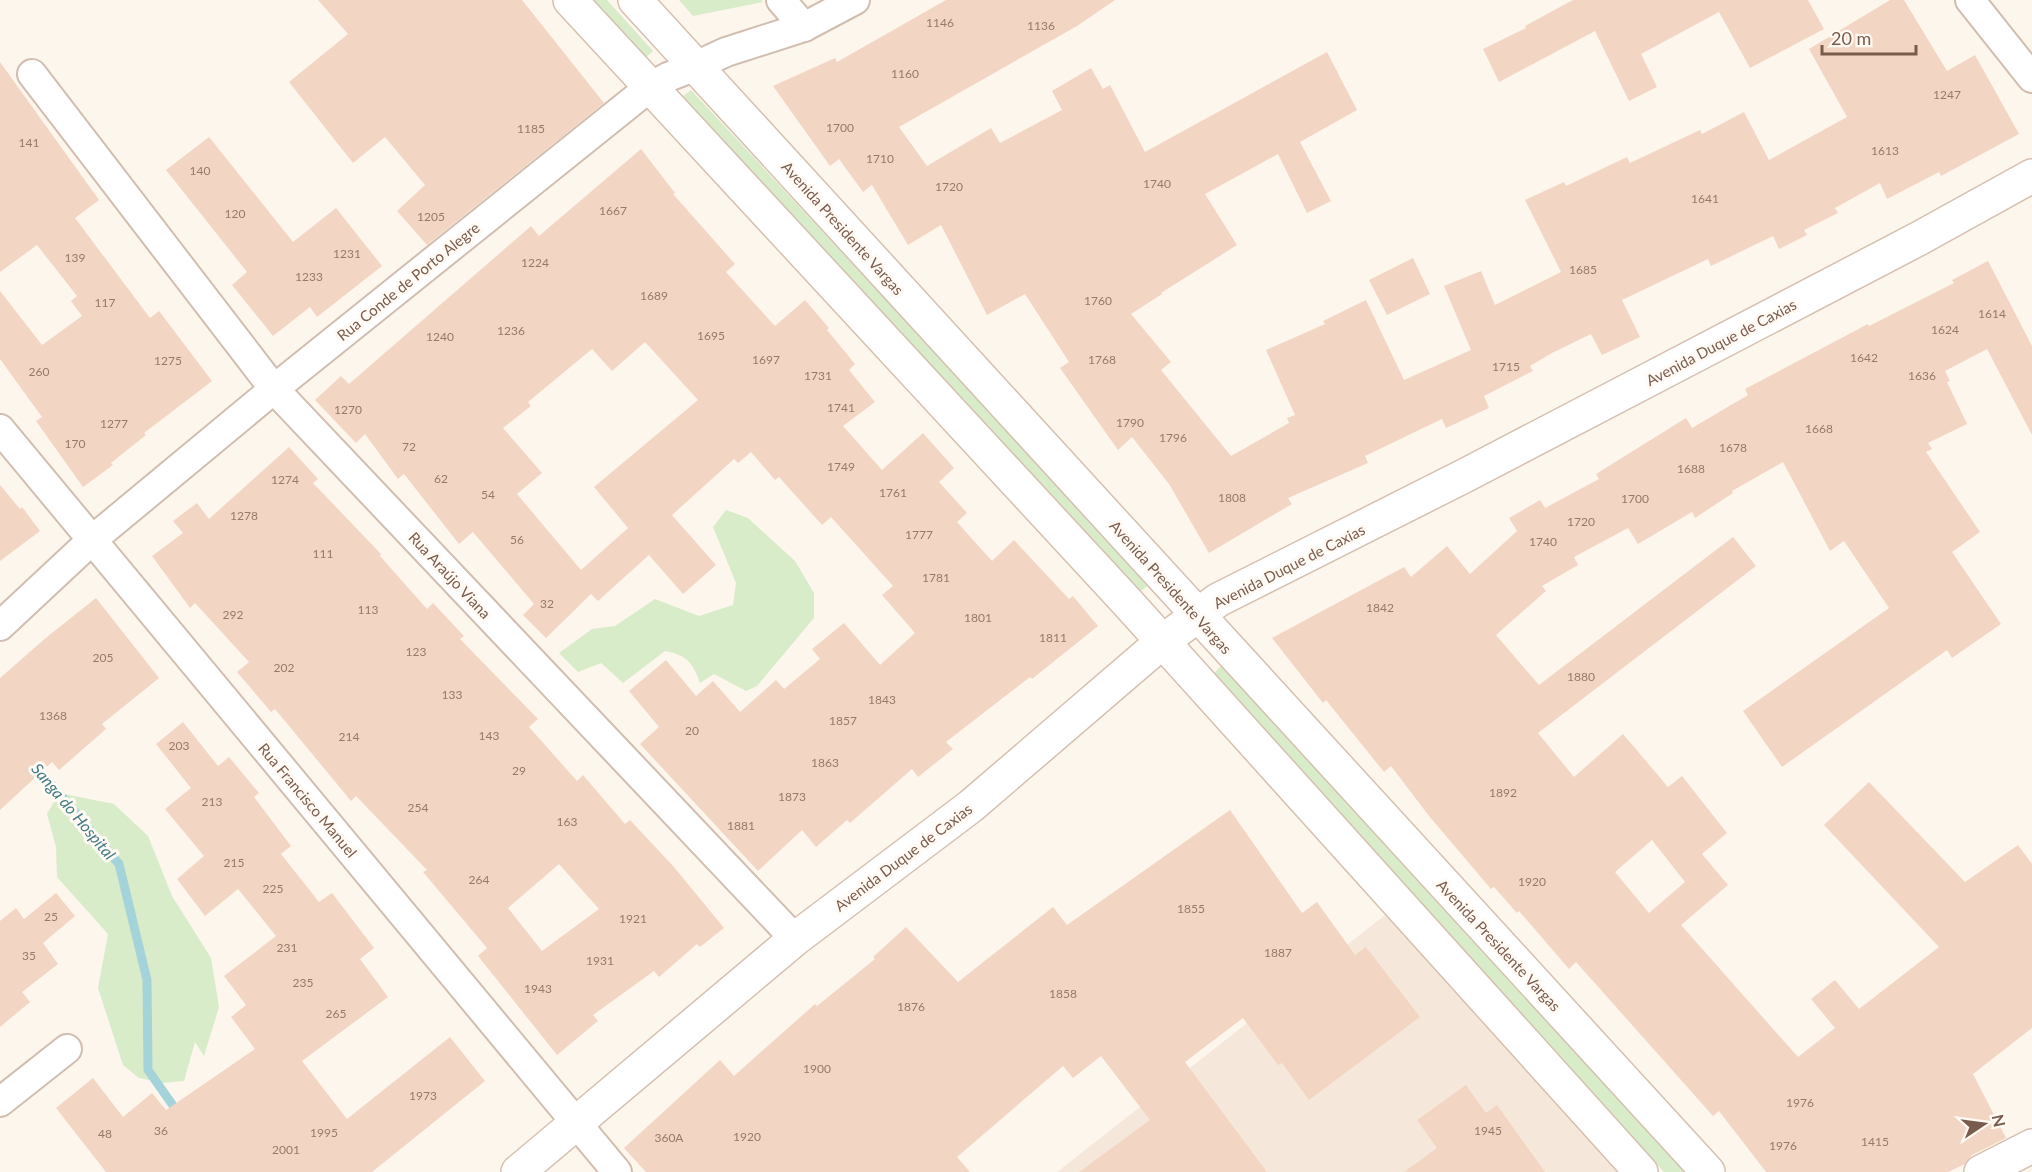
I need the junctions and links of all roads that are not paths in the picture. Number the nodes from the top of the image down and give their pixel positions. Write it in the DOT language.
graph roads {
  1 [pos="570,0"];
  2 [pos="635,0"];
  3 [pos="781,0"];
  4 [pos="855,0"];
  5 [pos="1970,0"];
  6 [pos="804,27"];
  7 [pos="696,66"];
  8 [pos="32,74"];
  9 [pos="2032,78"];
  10 [pos="650,87"];
  11 [pos="2032,176"];
  12 [pos="274,388"];
  13 [pos="0,429"];
  14 [pos="92,540"];
  15 [pos="1197,616"];
  16 [pos="0,626"];
  17 [pos="1162,642"];
  18 [pos="795,939"];
  19 [pos="67,1049"];
  20 [pos="0,1102"];
  21 [pos="576,1123"];
  22 [pos="2032,1146"];
  23 [pos="519,1172"];
  24 [pos="617,1172"];
  25 [pos="1641,1172"];
  26 [pos="1708,1172"];
  27 [pos="1981,1172"];
  1 -- 10 [label="main road"];
  2 -- 7 [label="main road, Avenida Presidente Vargas"];
  3 -- 6 [label="street"];
  4 -- 6 [label="street, Rua Conde de Porto Alegre"];
  5 -- 9 [label="street"];
  6 -- 7 [label="street, Rua Conde de Porto Alegre"];
  7 -- 10 [label="street, Rua Conde de Porto Alegre"];
  7 -- 15 [label="main road, Avenida Presidente Vargas"];
  8 -- 12 [label="street, Rua Araújo Viana"];
  10 -- 12 [label="street, Rua Conde de Porto Alegre"];
  10 -- 17 [label="main road"];
  11 -- 15 [label="main road, Avenida Duque de Caxias"];
  12 -- 14 [label="street, Rua Conde de Porto Alegre"];
  12 -- 18 [label="street, Rua Araújo Viana"];
  13 -- 14 [label="street, Rua Francisco Manuel"];
  14 -- 16 [label="street, Rua Conde de Porto Alegre"];
  14 -- 21 [label="street, Rua Francisco Manuel"];
  15 -- 17 [label="main road, Avenida Duque de Caxias"];
  15 -- 26 [label="main road, Avenida Presidente Vargas"];
  17 -- 18 [label="main road, Avenida Duque de Caxias"];
  17 -- 25 [label="main road"];
  18 -- 21 [label="main road, Avenida Duque de Caxias"];
  19 -- 20 [label="street"];
  21 -- 23 [label="main road, Avenida Duque de Caxias"];
  21 -- 24 [label="street, Rua Francisco Manuel"];
  22 -- 27 [label="main road"];
}
